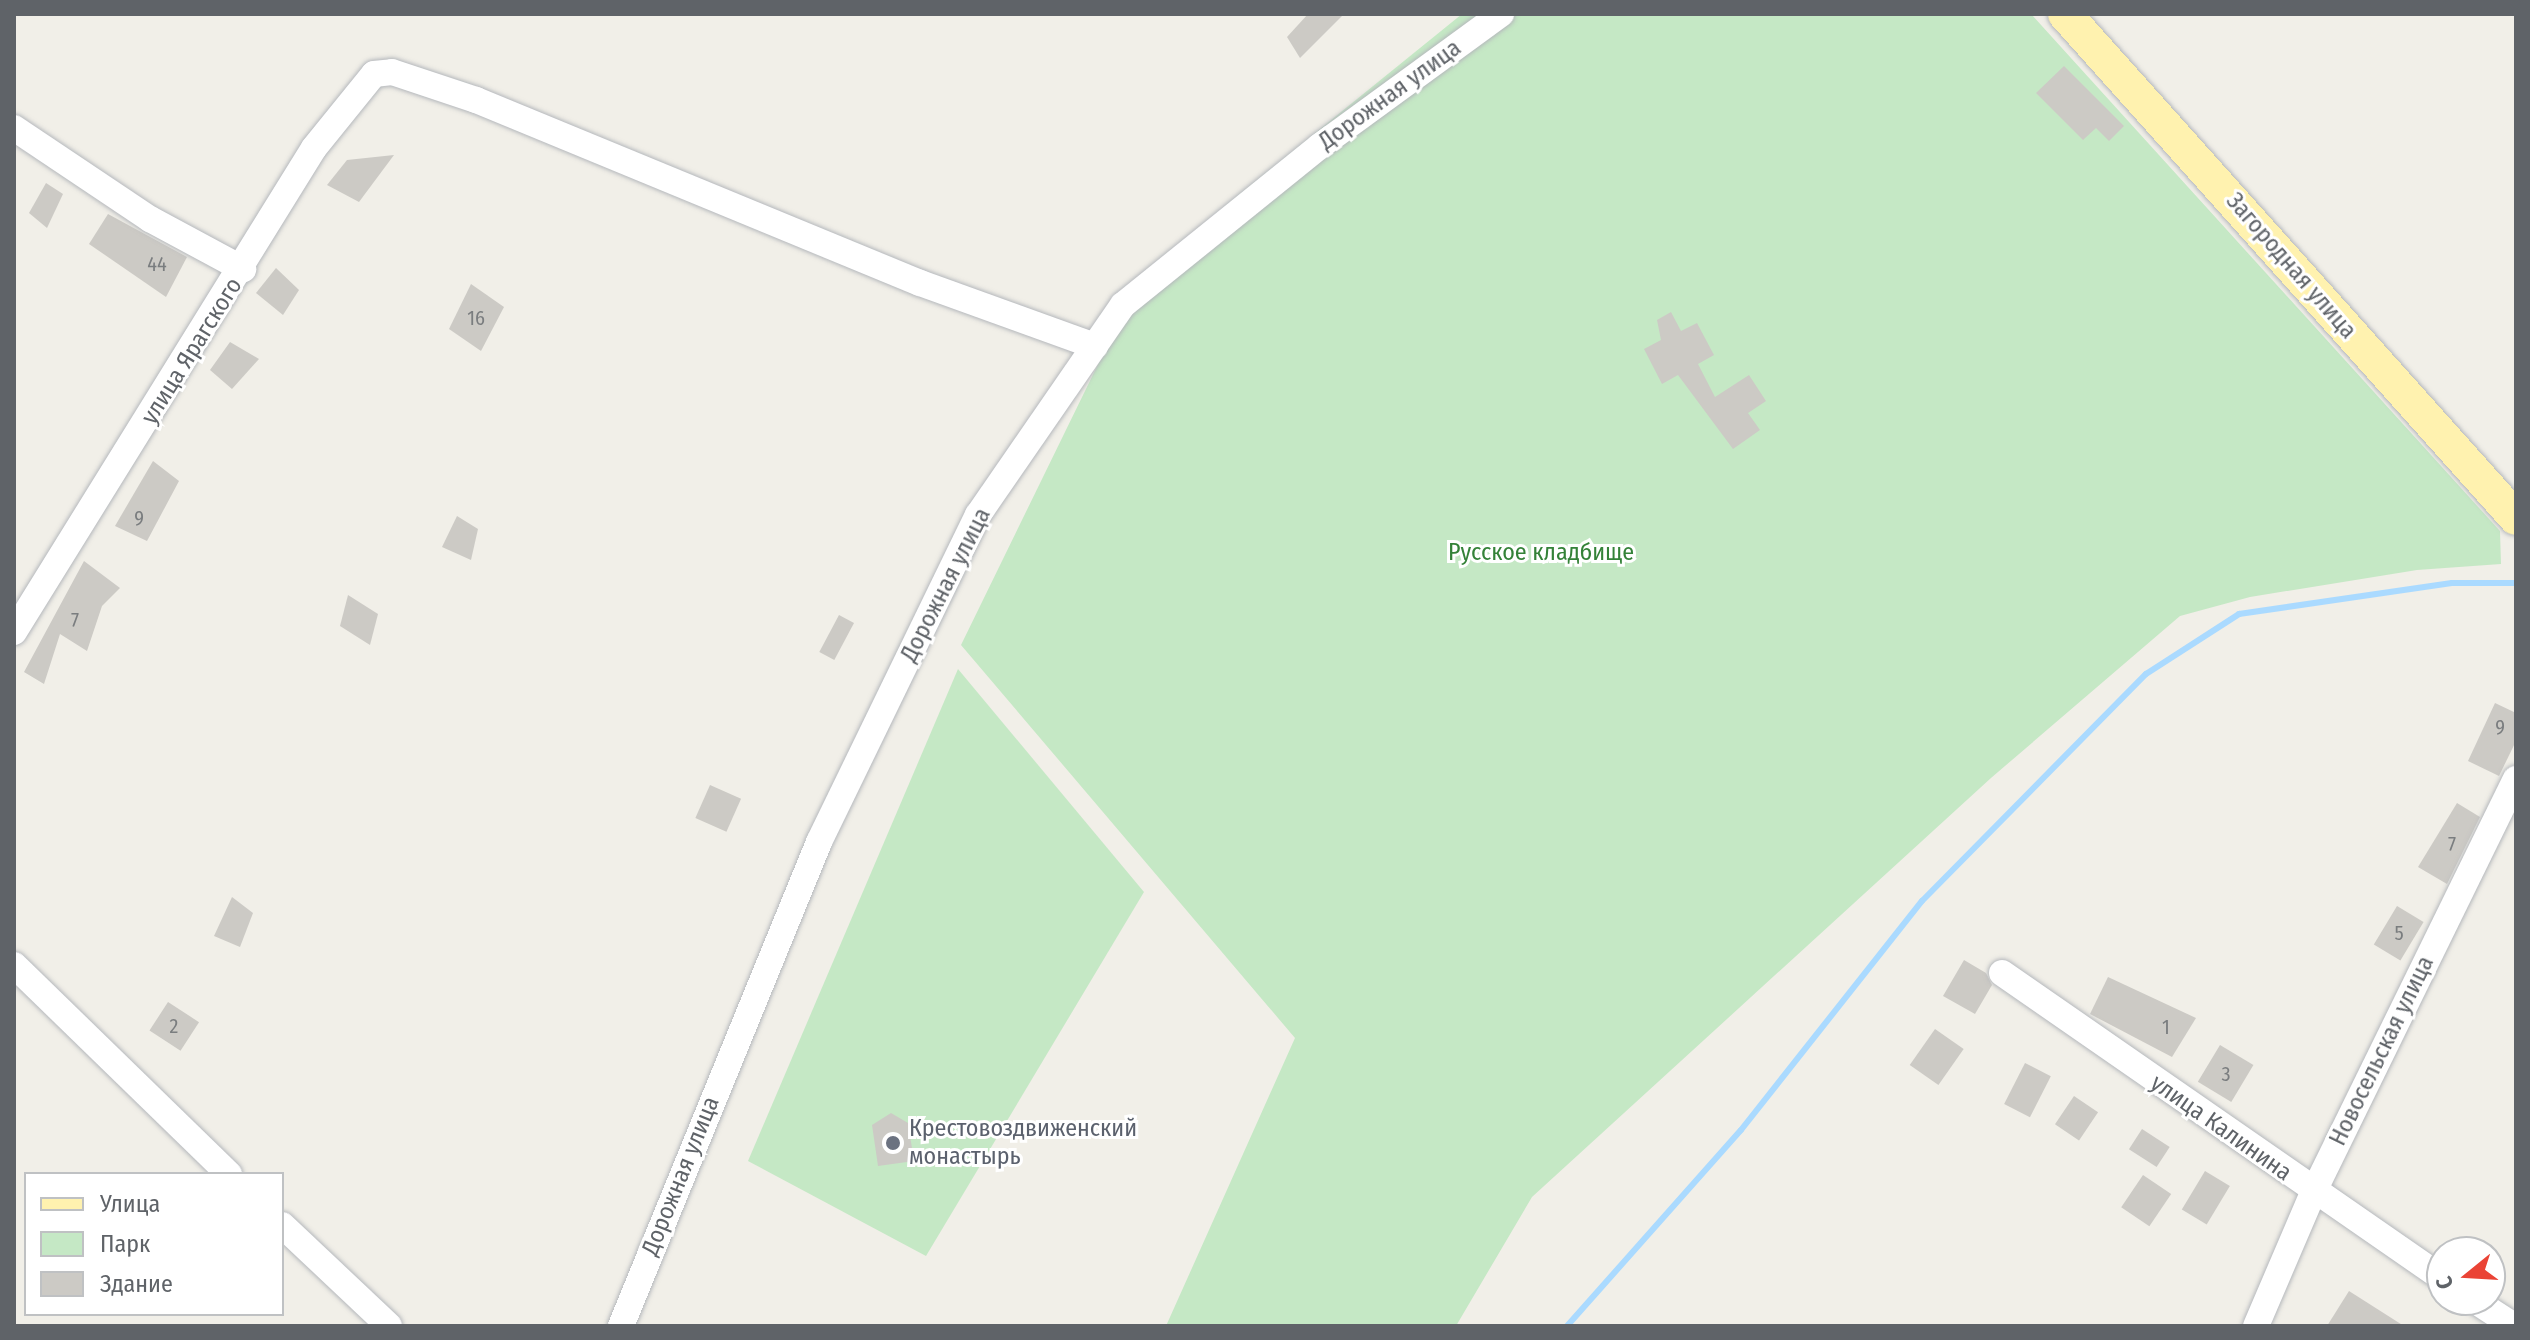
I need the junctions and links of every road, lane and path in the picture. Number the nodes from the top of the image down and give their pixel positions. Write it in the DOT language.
graph roads {
  1 [pos="1501,14"];
  2 [pos="2065,14"];
  3 [pos="14,128"];
  4 [pos="243,269"];
  5 [pos="1095,346"];
  6 [pos="2516,518"];
  7 [pos="14,632"];
  8 [pos="2516,779"];
  9 [pos="14,965"];
  10 [pos="2002,973"];
  11 [pos="227,1172"];
  12 [pos="2313,1193"];
  13 [pos="284,1227"];
  14 [pos="2426,1267"];
  15 [pos="389,1326"];
  16 [pos="621,1326"];
  17 [pos="2256,1326"];
  1 -- 5 [label="street, Дорожная улица"];
  2 -- 6 [label="main road, Загородная улица"];
  3 -- 4 [label="street"];
  4 -- 5 [label="street, улица Ярагского"];
  4 -- 7 [label="street, улица Ярагского"];
  5 -- 16 [label="street, Дорожная улица"];
  8 -- 12 [label="street, Новосельская улица"];
  9 -- 11 [label="street"];
  10 -- 12 [label="street, улица Калинина"];
  12 -- 14 [label="street, улица Калинина"];
  12 -- 17 [label="street, Новосельская улица"];
  13 -- 15 [label="street"];
}
